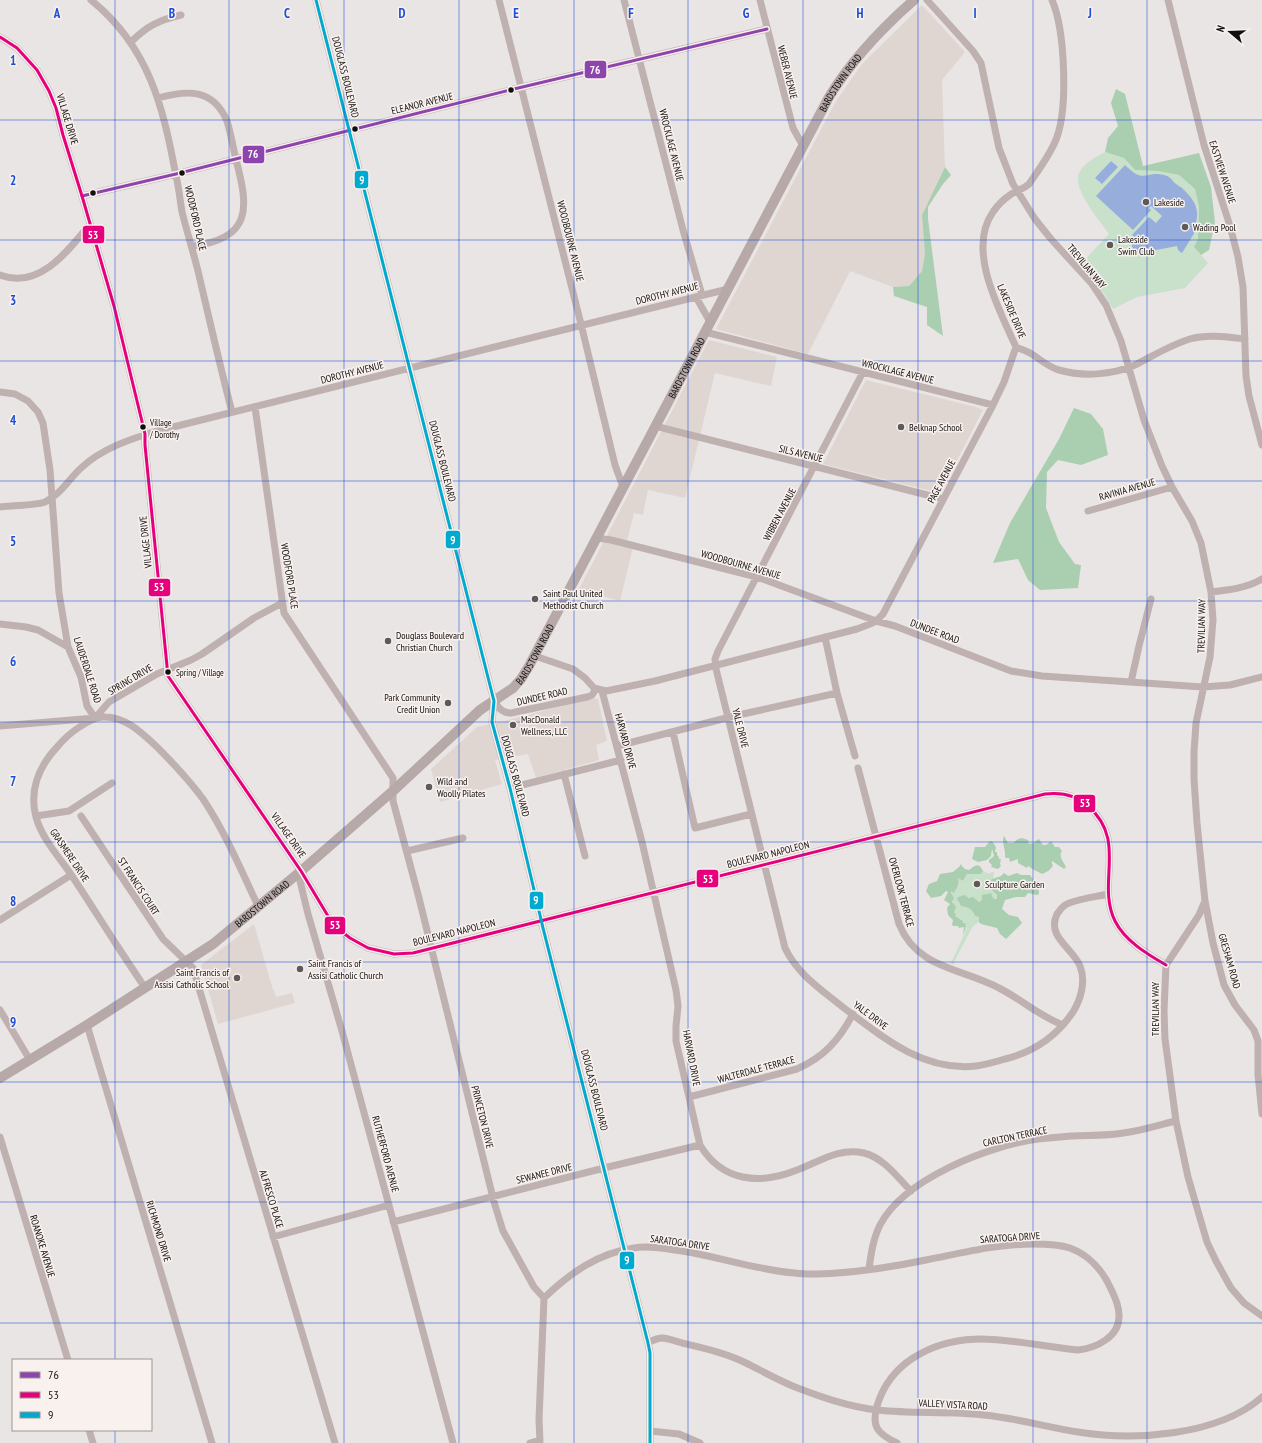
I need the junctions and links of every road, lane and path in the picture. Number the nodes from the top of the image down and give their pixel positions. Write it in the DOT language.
graph roads {
  1 [pos="91,0"];
  2 [pos="316,0"];
  3 [pos="499,0"];
  4 [pos="624,0"];
  5 [pos="760,0"];
  6 [pos="914,0"];
  7 [pos="927,0"];
  8 [pos="1052,0"];
  9 [pos="1168,0"];
  10 [pos="181,16"];
  11 [pos="767,28"];
  12 [pos="0,37"];
  13 [pos="131,42"];
  14 [pos="639,59"];
  15 [pos="521,88"];
  16 [pos="158,98"];
  17 [pos="350,131"];
  18 [pos="803,146"];
  19 [pos="236,159"];
  20 [pos="176,174"];
  21 [pos="1017,191"];
  22 [pos="82,196"];
  23 [pos="90,224"];
  24 [pos="192,246"];
  25 [pos="0,275"];
  26 [pos="728,289"];
  27 [pos="699,296"];
  28 [pos="710,322"];
  29 [pos="582,324"];
  30 [pos="705,332"];
  31 [pos="1245,339"];
  32 [pos="1016,347"];
  33 [pos="1129,367"];
  34 [pos="409,368"];
  35 [pos="863,372"];
  36 [pos="0,392"];
  37 [pos="993,405"];
  38 [pos="255,407"];
  39 [pos="232,412"];
  40 [pos="655,426"];
  41 [pos="145,434"];
  42 [pos="1262,445"];
  43 [pos="815,466"];
  44 [pos="624,487"];
  45 [pos="1172,487"];
  46 [pos="52,498"];
  47 [pos="943,499"];
  48 [pos="0,507"];
  49 [pos="1088,511"];
  50 [pos="597,538"];
  51 [pos="756,578"];
  52 [pos="1262,579"];
  53 [pos="1211,592"];
  54 [pos="1151,599"];
  55 [pos="282,603"];
  56 [pos="876,620"];
  57 [pos="0,624"];
  58 [pos="825,637"];
  59 [pos="68,647"];
  60 [pos="535,656"];
  61 [pos="716,665"];
  62 [pos="168,668"];
  63 [pos="1262,677"];
  64 [pos="1131,682"];
  65 [pos="1203,687"];
  66 [pos="601,690"];
  67 [pos="837,693"];
  68 [pos="494,701"];
  69 [pos="95,718"];
  70 [pos="728,718"];
  71 [pos="0,726"];
  72 [pos="673,732"];
  73 [pos="617,746"];
  74 [pos="856,756"];
  75 [pos="621,760"];
  76 [pos="858,768"];
  77 [pos="564,774"];
  78 [pos="112,783"];
  79 [pos="510,788"];
  80 [pos="394,790"];
  81 [pos="751,814"];
  82 [pos="36,816"];
  83 [pos="81,816"];
  84 [pos="876,836"];
  85 [pos="463,838"];
  86 [pos="407,851"];
  87 [pos="585,856"];
  88 [pos="764,865"];
  89 [pos="301,871"];
  90 [pos="71,875"];
  91 [pos="653,892"];
  92 [pos="1108,894"];
  93 [pos="1205,901"];
  94 [pos="258,906"];
  95 [pos="0,920"];
  96 [pos="542,921"];
  97 [pos="432,948"];
  98 [pos="187,962"];
  99 [pos="1166,965"];
  100 [pos="145,988"];
  101 [pos="0,1010"];
  102 [pos="853,1014"];
  103 [pos="1063,1024"];
  104 [pos="87,1025"];
  105 [pos="30,1060"];
  106 [pos="0,1078"];
  107 [pos="689,1097"];
  108 [pos="1262,1114"];
  109 [pos="1176,1121"];
  110 [pos="0,1137"];
  111 [pos="700,1145"];
  112 [pos="604,1168"];
  113 [pos="911,1191"];
  114 [pos="492,1196"];
  115 [pos="389,1205"];
  116 [pos="393,1222"];
  117 [pos="273,1237"];
  118 [pos="626,1250"];
  119 [pos="869,1269"];
  120 [pos="544,1298"];
  121 [pos="1262,1316"];
  122 [pos="648,1343"];
  123 [pos="68,1359"];
  124 [pos="1262,1397"];
  125 [pos="876,1410"];
  126 [pos="89,1431"];
  127 [pos="650,1431"];
  128 [pos="540,1441"];
  129 [pos="92,1443"];
  130 [pos="212,1443"];
  131 [pos="334,1443"];
  132 [pos="453,1443"];
  133 [pos="530,1443"];
  134 [pos="650,1443"];
  135 [pos="700,1443"];
  136 [pos="896,1443"];
  1 -- 13 [label="street, WOODFORD PLACE"];
  2 -- 17 [label="street, DOUGLASS BOULEVARD"];
  3 -- 15 [label="street, WOODBOURNE AVENUE"];
  4 -- 14 [label="street, WROCKLAGE AVENUE"];
  5 -- 11 [label="street, WEBER AVENUE"];
  6 -- 18 [label="main road, BARDSTOWN ROAD"];
  7 -- 21 [label="street, TREVILIAN WAY"];
  8 -- 21 [label="street, LAKESIDE DRIVE"];
  9 -- 31 [label="street, EASTVIEW AVENUE"];
  10 -- 13 [label="street"];
  11 -- 14 [label="street, ELEANOR AVENUE"];
  11 -- 18 [label="street, WEBER AVENUE"];
  12 -- 22 [label="street, VILLAGE DRIVE"];
  13 -- 16 [label="street, WOODFORD PLACE"];
  14 -- 15 [label="street, ELEANOR AVENUE"];
  14 -- 27 [label="street, WROCKLAGE AVENUE"];
  15 -- 17 [label="street, ELEANOR AVENUE"];
  15 -- 29 [label="street, WOODBOURNE AVENUE"];
  16 -- 19 [label="street"];
  16 -- 20 [label="street, WOODFORD PLACE"];
  17 -- 19 [label="street, ELEANOR AVENUE"];
  17 -- 34 [label="street, DOUGLASS BOULEVARD"];
  18 -- 26 [label="main road, BARDSTOWN ROAD"];
  19 -- 20 [label="street, ELEANOR AVENUE"];
  19 -- 24 [label="street"];
  20 -- 22 [label="street, ELEANOR AVENUE"];
  20 -- 24 [label="street, WOODFORD PLACE"];
  21 -- 32 [label="street, LAKESIDE DRIVE"];
  21 -- 33 [label="street, TREVILIAN WAY"];
  22 -- 23 [label="street, VILLAGE DRIVE"];
  23 -- 25 [label="street"];
  23 -- 41 [label="street, VILLAGE DRIVE"];
  24 -- 39 [label="street, WOODFORD PLACE"];
  26 -- 27 [label="street, DOROTHY AVENUE"];
  26 -- 28 [label="main road, BARDSTOWN ROAD"];
  27 -- 28 [label="street, WROCKLAGE AVENUE"];
  27 -- 29 [label="street, DOROTHY AVENUE"];
  28 -- 30 [label="main road, BARDSTOWN ROAD"];
  29 -- 34 [label="street, DOROTHY AVENUE"];
  29 -- 44 [label="street, WOODBOURNE AVENUE"];
  30 -- 35 [label="street, WROCKLAGE AVENUE"];
  30 -- 40 [label="main road, BARDSTOWN ROAD"];
  31 -- 33 [label="street, LAKESIDE DRIVE"];
  31 -- 42 [label="street, EASTVIEW AVENUE"];
  32 -- 33 [label="street, LAKESIDE DRIVE"];
  32 -- 37 [label="street, PAGE AVENUE"];
  33 -- 45 [label="street, TREVILIAN WAY"];
  34 -- 38 [label="street, DOROTHY AVENUE"];
  34 -- 68 [label="street, DOUGLASS BOULEVARD"];
  35 -- 37 [label="street, WROCKLAGE AVENUE"];
  35 -- 43 [label="street, WIBBEN AVENUE"];
  36 -- 46 [label="street, LAUDERDALE ROAD"];
  37 -- 47 [label="street, PAGE AVENUE"];
  38 -- 39 [label="street, DOROTHY AVENUE"];
  38 -- 55 [label="street, WOODFORD PLACE"];
  39 -- 41 [label="street, DOROTHY AVENUE"];
  40 -- 43 [label="street, SILS AVENUE"];
  40 -- 44 [label="main road, BARDSTOWN ROAD"];
  41 -- 46 [label="street, DOROTHY AVENUE"];
  41 -- 62 [label="street, VILLAGE DRIVE"];
  43 -- 47 [label="street, SILS AVENUE"];
  43 -- 51 [label="street, WIBBEN AVENUE"];
  44 -- 50 [label="main road, BARDSTOWN ROAD"];
  45 -- 49 [label="street, RAVINIA AVENUE"];
  45 -- 53 [label="street, TREVILIAN WAY"];
  46 -- 48 [label="street, DOROTHY AVENUE"];
  46 -- 59 [label="street, LAUDERDALE ROAD"];
  47 -- 56 [label="street, PAGE AVENUE"];
  50 -- 51 [label="street, WOODBOURNE AVENUE"];
  50 -- 60 [label="main road, BARDSTOWN ROAD"];
  51 -- 56 [label="street, WOODBOURNE AVENUE"];
  51 -- 61 [label="street, WIBBEN AVENUE"];
  52 -- 53 [label="street"];
  53 -- 65 [label="street, TREVILIAN WAY"];
  54 -- 64 [label="street"];
  55 -- 62 [label="street, SPRING DRIVE"];
  55 -- 80 [label="street, WOODFORD PLACE"];
  56 -- 58 [label="street, DUNDEE ROAD"];
  56 -- 64 [label="street, DUNDEE ROAD"];
  57 -- 59 [label="street"];
  58 -- 61 [label="street, DUNDEE ROAD"];
  58 -- 67 [label="street"];
  59 -- 69 [label="street, LAUDERDALE ROAD"];
  60 -- 66 [label="street"];
  60 -- 68 [label="main road, BARDSTOWN ROAD"];
  61 -- 66 [label="street, DUNDEE ROAD"];
  61 -- 70 [label="street, YALE DRIVE"];
  62 -- 69 [label="street, SPRING DRIVE"];
  62 -- 89 [label="street, VILLAGE DRIVE"];
  63 -- 65 [label="street, DUNDEE ROAD"];
  64 -- 65 [label="street, DUNDEE ROAD"];
  65 -- 93 [label="street, TREVILIAN WAY"];
  66 -- 68 [label="street, DUNDEE ROAD"];
  66 -- 73 [label="street, HARVARD DRIVE"];
  67 -- 70 [label="street"];
  67 -- 74 [label="street"];
  68 -- 79 [label="street, DOUGLASS BOULEVARD"];
  68 -- 80 [label="main road, BARDSTOWN ROAD"];
  69 -- 71 [label="street"];
  69 -- 82 [label="street, GRASMERE DRIVE"];
  69 -- 94 [label="street, LAUDERDALE ROAD"];
  70 -- 72 [label="street"];
  70 -- 81 [label="street, YALE DRIVE"];
  72 -- 73 [label="street"];
  72 -- 81 [label="street"];
  73 -- 75 [label="street, HARVARD DRIVE"];
  75 -- 77 [label="street"];
  75 -- 91 [label="street, HARVARD DRIVE"];
  76 -- 84 [label="street, OVERLOOK TERRACE"];
  77 -- 79 [label="street"];
  77 -- 87 [label="street"];
  78 -- 82 [label="street"];
  79 -- 96 [label="street, DOUGLASS BOULEVARD"];
  80 -- 86 [label="street, PRINCETON DRIVE"];
  80 -- 89 [label="main road, BARDSTOWN ROAD"];
  81 -- 88 [label="street, YALE DRIVE"];
  82 -- 90 [label="street, GRASMERE DRIVE"];
  83 -- 98 [label="street, ST FRANCIS COURT"];
  84 -- 88 [label="street, BOULEVARD NAPOLEON"];
  84 -- 92 [label="street, BOULEVARD NAPOLEON"];
  84 -- 103 [label="street, OVERLOOK TERRACE"];
  85 -- 86 [label="street"];
  86 -- 97 [label="street, PRINCETON DRIVE"];
  88 -- 91 [label="street, BOULEVARD NAPOLEON"];
  88 -- 102 [label="street, YALE DRIVE"];
  89 -- 94 [label="main road, BARDSTOWN ROAD"];
  89 -- 97 [label="street, BOULEVARD NAPOLEON"];
  89 -- 115 [label="street, RUTHERFORD AVENUE"];
  90 -- 95 [label="street"];
  90 -- 100 [label="street, GRASMERE DRIVE"];
  91 -- 96 [label="street, BOULEVARD NAPOLEON"];
  91 -- 107 [label="street, HARVARD DRIVE"];
  92 -- 99 [label="street, BOULEVARD NAPOLEON"];
  92 -- 103 [label="street, YALE DRIVE"];
  93 -- 99 [label="street"];
  93 -- 108 [label="street, GRESHAM ROAD"];
  94 -- 98 [label="main road, BARDSTOWN ROAD"];
  96 -- 97 [label="street, BOULEVARD NAPOLEON"];
  96 -- 112 [label="street, DOUGLASS BOULEVARD"];
  97 -- 114 [label="street, PRINCETON DRIVE"];
  98 -- 100 [label="main road, BARDSTOWN ROAD"];
  98 -- 117 [label="street, ALFRESCO PLACE"];
  99 -- 109 [label="street, TREVILIAN WAY"];
  100 -- 104 [label="main road, BARDSTOWN ROAD"];
  101 -- 105 [label="street"];
  102 -- 103 [label="street, YALE DRIVE"];
  102 -- 107 [label="street, WALTERDALE TERRACE"];
  104 -- 105 [label="main road, BARDSTOWN ROAD"];
  104 -- 130 [label="street, RICHMOND DRIVE"];
  105 -- 106 [label="main road, BARDSTOWN ROAD"];
  107 -- 111 [label="street, HARVARD DRIVE"];
  109 -- 113 [label="street, CARLTON TERRACE"];
  109 -- 121 [label="street, TREVILIAN WAY"];
  110 -- 123 [label="street, ROANOKE AVENUE"];
  111 -- 112 [label="street, SEWANEE DRIVE"];
  111 -- 113 [label="street, HARVARD DRIVE"];
  112 -- 114 [label="street, SEWANEE DRIVE"];
  112 -- 118 [label="street, DOUGLASS BOULEVARD"];
  113 -- 119 [label="street, CARLTON TERRACE"];
  114 -- 116 [label="street, SEWANEE DRIVE"];
  114 -- 120 [label="street, PRINCETON DRIVE"];
  115 -- 116 [label="street, RUTHERFORD AVENUE"];
  115 -- 117 [label="street"];
  116 -- 132 [label="street, RUTHERFORD AVENUE"];
  117 -- 131 [label="street, ALFRESCO PLACE"];
  118 -- 119 [label="street, SARATOGA DRIVE"];
  118 -- 120 [label="street, SARATOGA DRIVE"];
  118 -- 122 [label="street, DOUGLASS BOULEVARD"];
  119 -- 125 [label="street, SARATOGA DRIVE"];
  120 -- 128 [label="street"];
  122 -- 125 [label="street, VALLEY VISTA ROAD"];
  122 -- 127 [label="street, DOUGLASS BOULEVARD"];
  124 -- 125 [label="street, VALLEY VISTA ROAD"];
  125 -- 136 [label="street, SARATOGA DRIVE"];
  126 -- 129 [label="street"];
  127 -- 134 [label="street, DOUGLASS BOULEVARD"];
  127 -- 135 [label="street"];
  128 -- 133 [label="street"];
}
